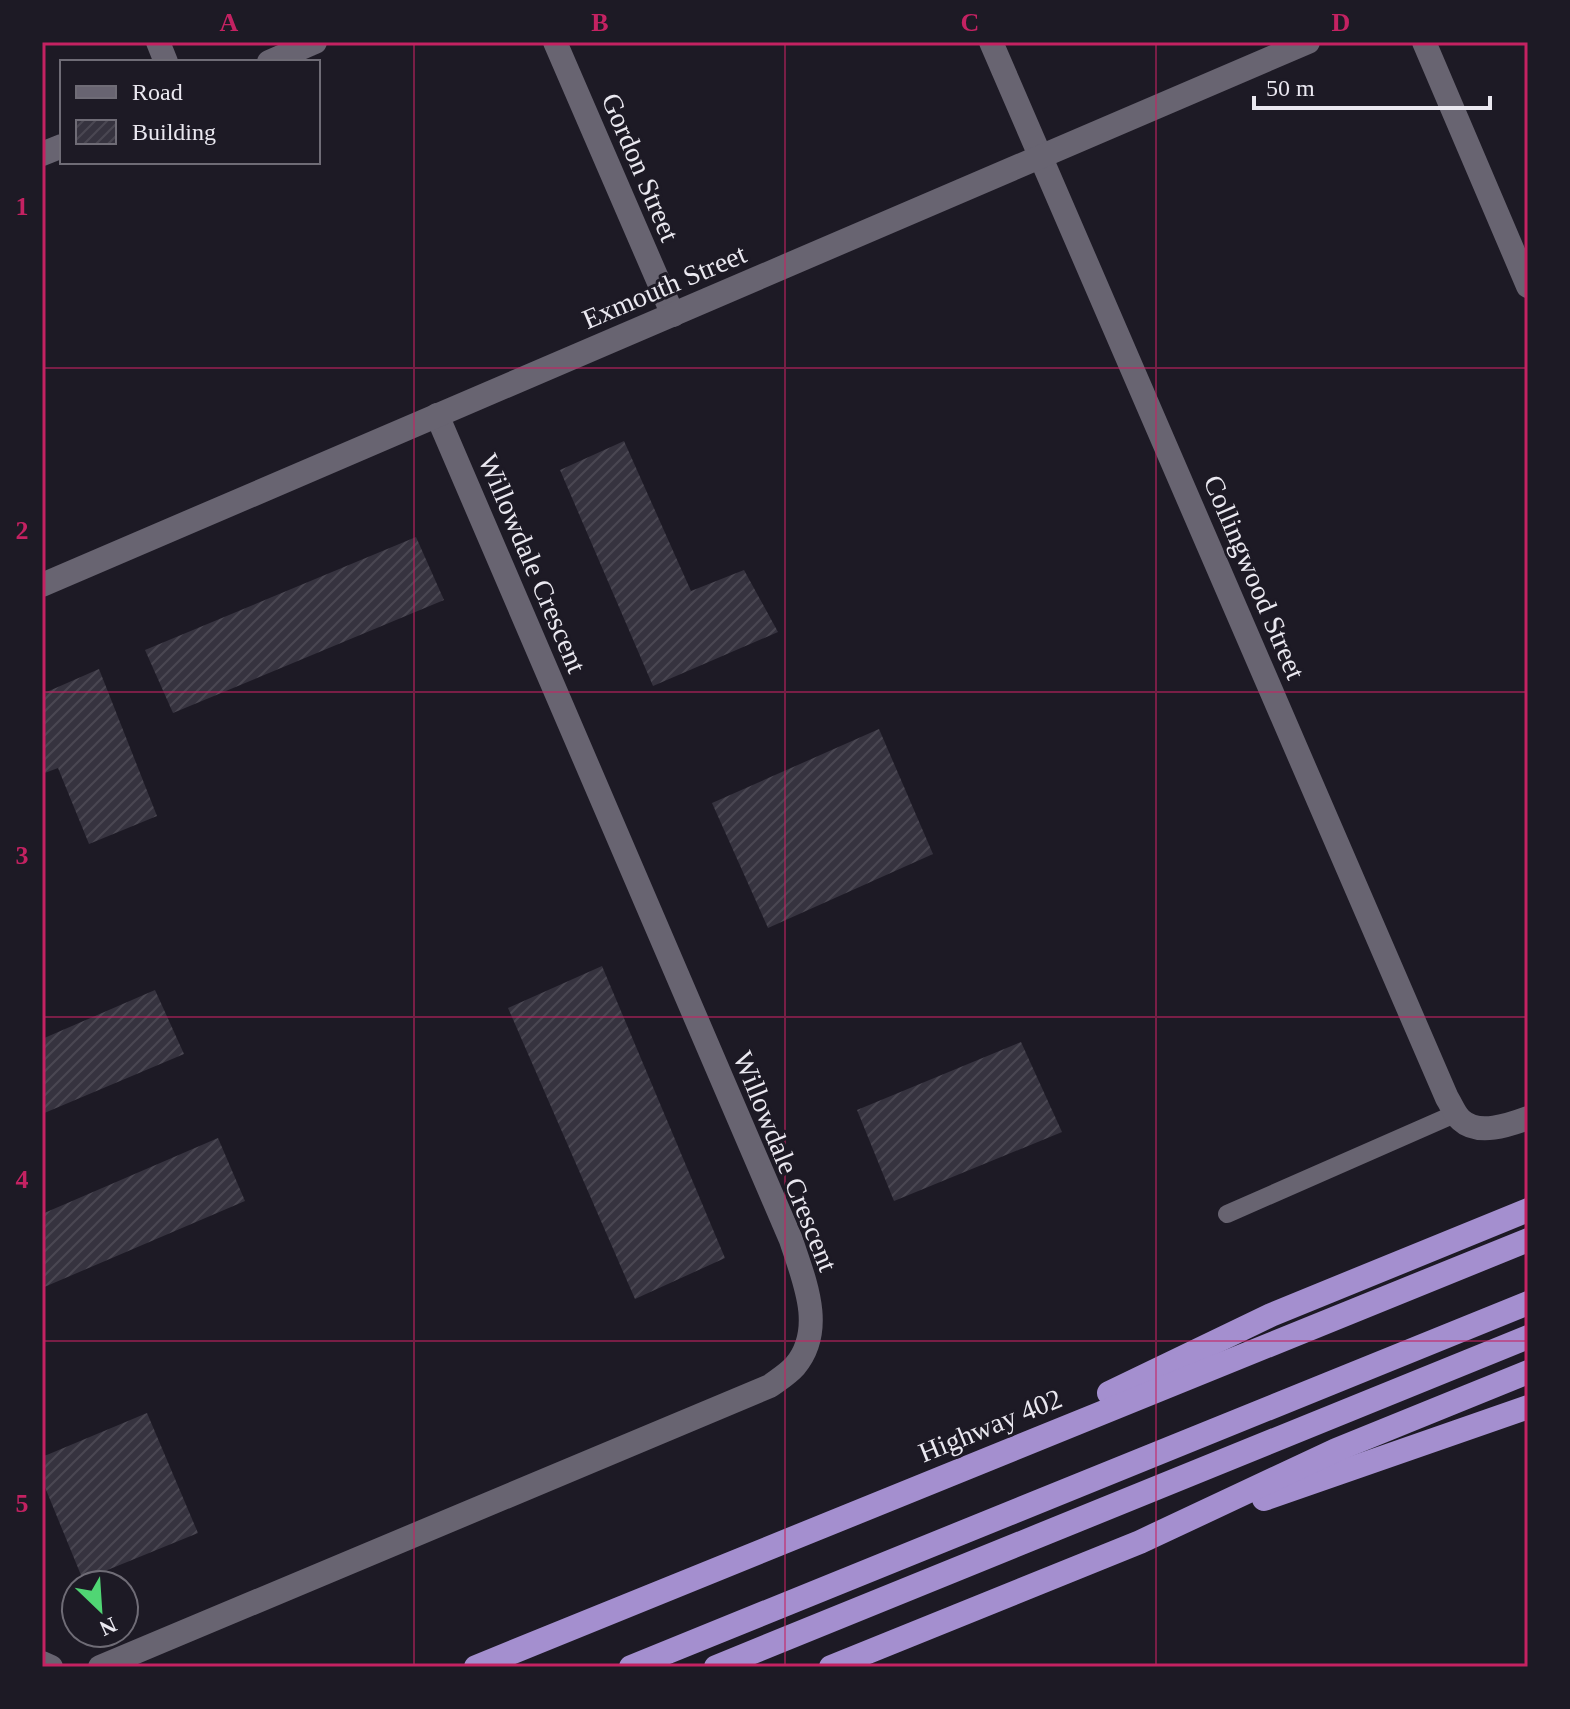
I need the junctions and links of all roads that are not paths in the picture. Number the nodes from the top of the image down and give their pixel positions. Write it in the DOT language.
graph roads {
  1 [pos="315,42"];
  2 [pos="555,42"];
  3 [pos="991,42"];
  4 [pos="1308,42"];
  5 [pos="1424,42"];
  6 [pos="274,60"];
  7 [pos="1041,158"];
  8 [pos="1528,286"];
  9 [pos="673,315"];
  10 [pos="437,415"];
  11 [pos="42,585"];
  12 [pos="1528,1118"];
  13 [pos="1466,1119"];
  14 [pos="1528,1210"];
  15 [pos="1227,1214"];
  16 [pos="1528,1240"];
  17 [pos="1528,1303"];
  18 [pos="1528,1337"];
  19 [pos="1528,1372"];
  20 [pos="1528,1407"];
  21 [pos="916,1487"];
  22 [pos="1140,1542"];
  23 [pos="100,1667"];
  24 [pos="476,1667"];
  25 [pos="631,1667"];
  26 [pos="716,1667"];
  27 [pos="831,1667"];
  1 -- 6 [label="street"];
  2 -- 9 [label="street, Gordon Street"];
  3 -- 7 [label="street, Collingwood Street"];
  4 -- 7 [label="street, Exmouth Street"];
  5 -- 8 [label="street"];
  7 -- 9 [label="street, Exmouth Street"];
  7 -- 13 [label="street, Collingwood Street"];
  9 -- 10 [label="street, Exmouth Street"];
  10 -- 11 [label="street, Exmouth Street"];
  10 -- 23 [label="street, Willowdale Crescent"];
  12 -- 13 [label="street"];
  13 -- 15 [label="lane"];
  14 -- 21 [label="highway"];
  16 -- 21 [label="highway, Highway 402"];
  17 -- 25 [label="highway"];
  18 -- 26 [label="highway"];
  19 -- 22 [label="highway"];
  20 -- 22 [label="highway"];
  21 -- 24 [label="highway, Highway 402"];
  22 -- 27 [label="highway"];
}
